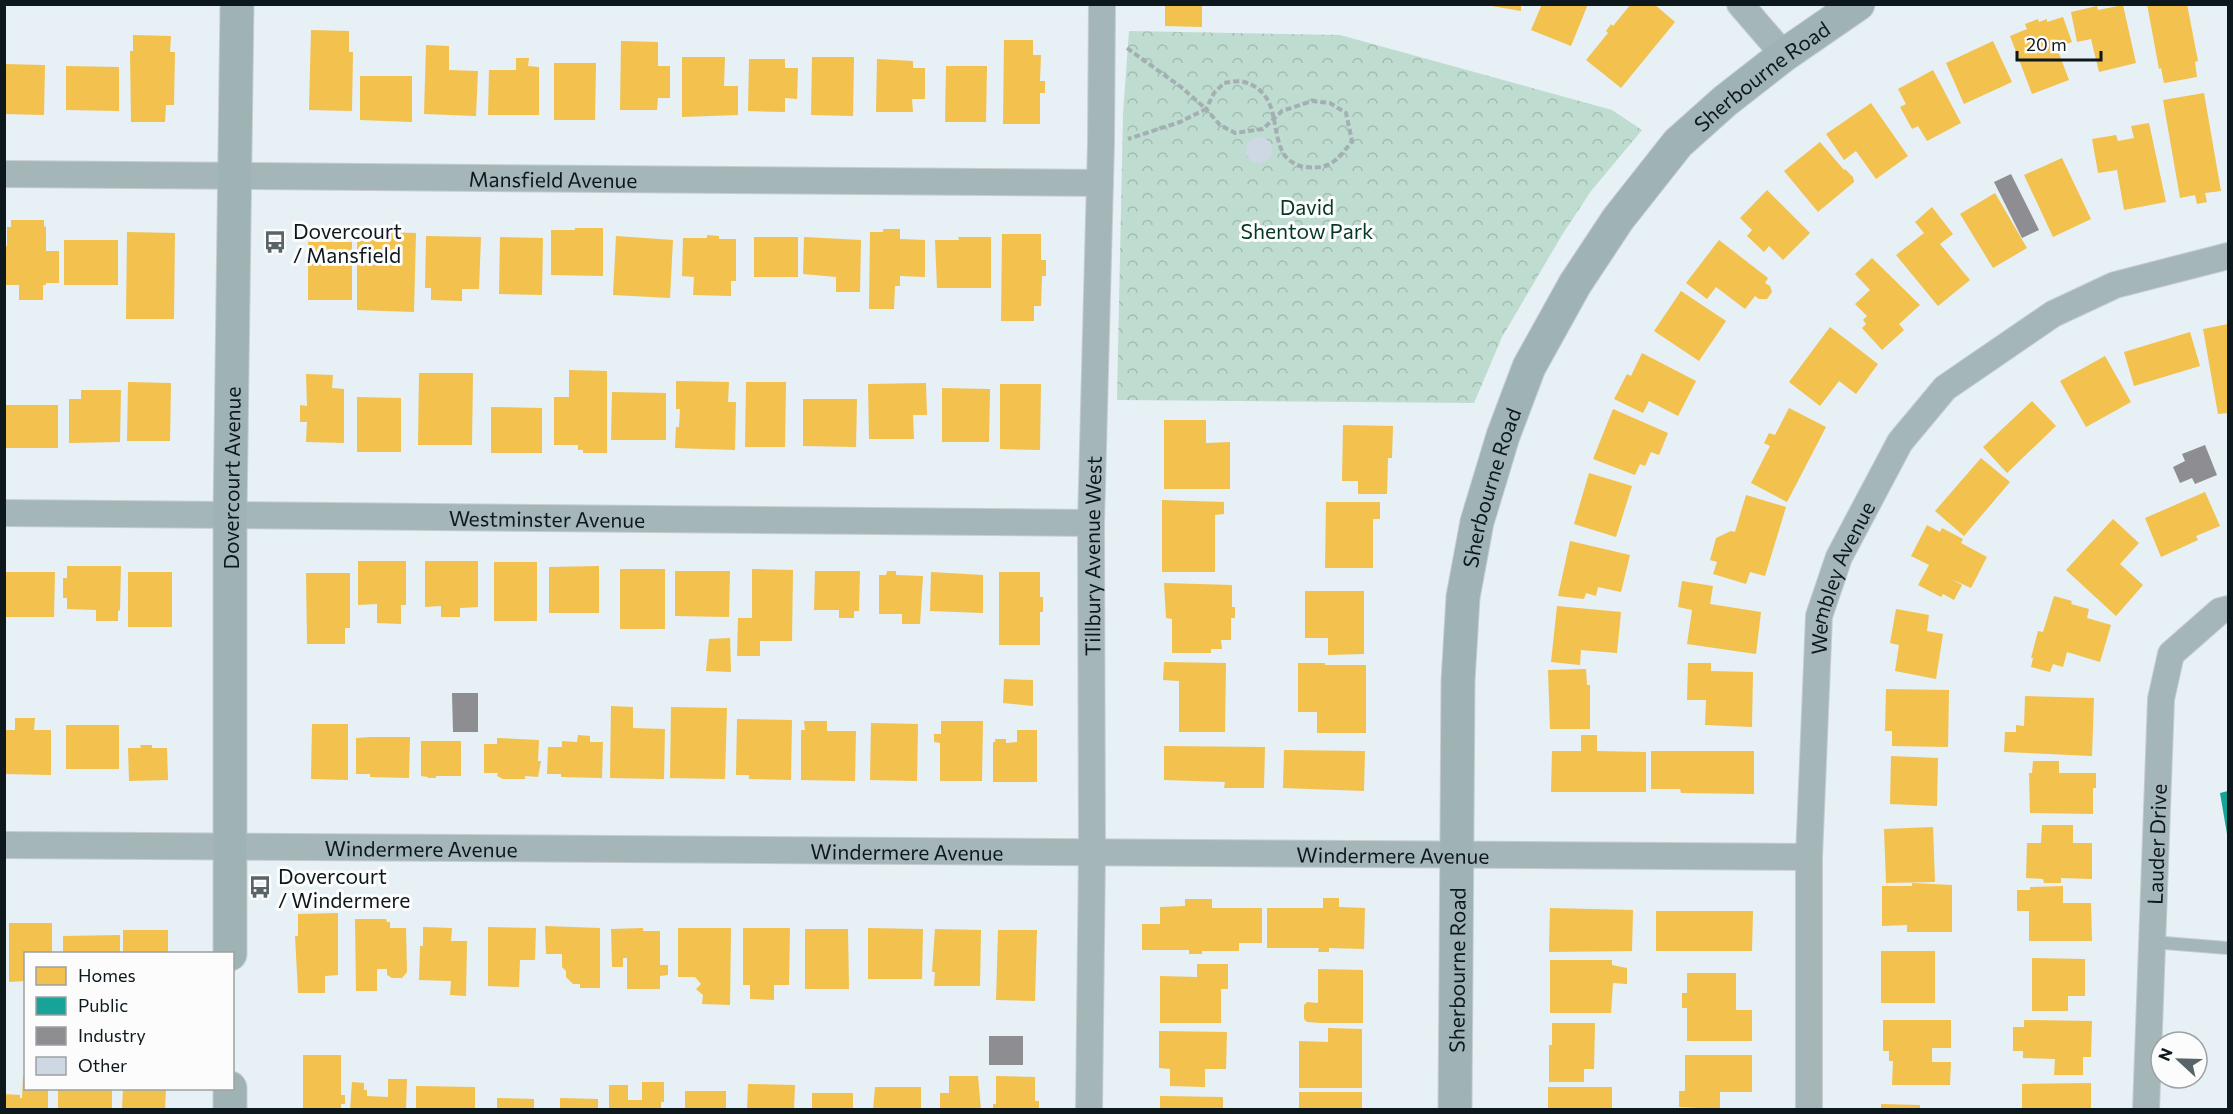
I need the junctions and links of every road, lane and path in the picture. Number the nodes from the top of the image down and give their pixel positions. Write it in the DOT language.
graph roads {
  1 [pos="237,4"];
  2 [pos="1102,4"];
  3 [pos="1740,4"];
  4 [pos="1858,4"];
  5 [pos="1102,30"];
  6 [pos="1784,55"];
  7 [pos="1206,109"];
  8 [pos="1274,119"];
  9 [pos="1101,143"];
  10 [pos="4,174"];
  11 [pos="236,176"];
  12 [pos="1100,183"];
  13 [pos="2229,256"];
  14 [pos="4,513"];
  15 [pos="230,515"];
  16 [pos="1091,523"];
  17 [pos="2229,609"];
  18 [pos="4,845"];
  19 [pos="231,847"];
  20 [pos="1092,852"];
  21 [pos="1457,855"];
  22 [pos="1809,857"];
  23 [pos="2152,942"];
  24 [pos="2227,948"];
  25 [pos="230,952"];
  26 [pos="230,1090"];
  27 [pos="230,1110"];
  28 [pos="1089,1110"];
  29 [pos="1455,1110"];
  30 [pos="1809,1110"];
  31 [pos="2146,1110"];
  1 -- 11 [label="street, Dovercourt Avenue"];
  2 -- 5 [label="street, Tillbury Avenue West"];
  3 -- 6 [label="street"];
  4 -- 6 [label="street, Sherbourne Road"];
  5 -- 7 [label="path"];
  5 -- 9 [label="street, Tillbury Avenue West"];
  6 -- 21 [label="street, Sherbourne Road"];
  7 -- 8 [label="path"];
  7 -- 8 [label="path"];
  7 -- 9 [label="path"];
  8 -- 8 [label="path"];
  9 -- 12 [label="street, Tillbury Avenue West"];
  10 -- 11 [label="street, Mansfield Avenue"];
  11 -- 12 [label="street, Mansfield Avenue"];
  11 -- 15 [label="street, Dovercourt Avenue"];
  12 -- 16 [label="street, Tillbury Avenue West"];
  13 -- 22 [label="street, Wembley Avenue"];
  14 -- 15 [label="street, Westminster Avenue"];
  15 -- 16 [label="street, Westminster Avenue"];
  15 -- 19 [label="street, Dovercourt Avenue"];
  16 -- 20 [label="street, Tillbury Avenue West"];
  17 -- 23 [label="street, Lauder Drive"];
  18 -- 19 [label="street, Windermere Avenue"];
  19 -- 20 [label="street, Windermere Avenue"];
  19 -- 25 [label="street, Dovercourt Avenue"];
  20 -- 21 [label="street, Windermere Avenue"];
  20 -- 28 [label="street, Tillbury Avenue West"];
  21 -- 22 [label="street, Windermere Avenue"];
  21 -- 29 [label="street, Sherbourne Road"];
  22 -- 30 [label="street, Wembley Avenue"];
  23 -- 24 [label="lane"];
  23 -- 31 [label="street, Lauder Drive"];
  26 -- 27 [label="street"];
}
